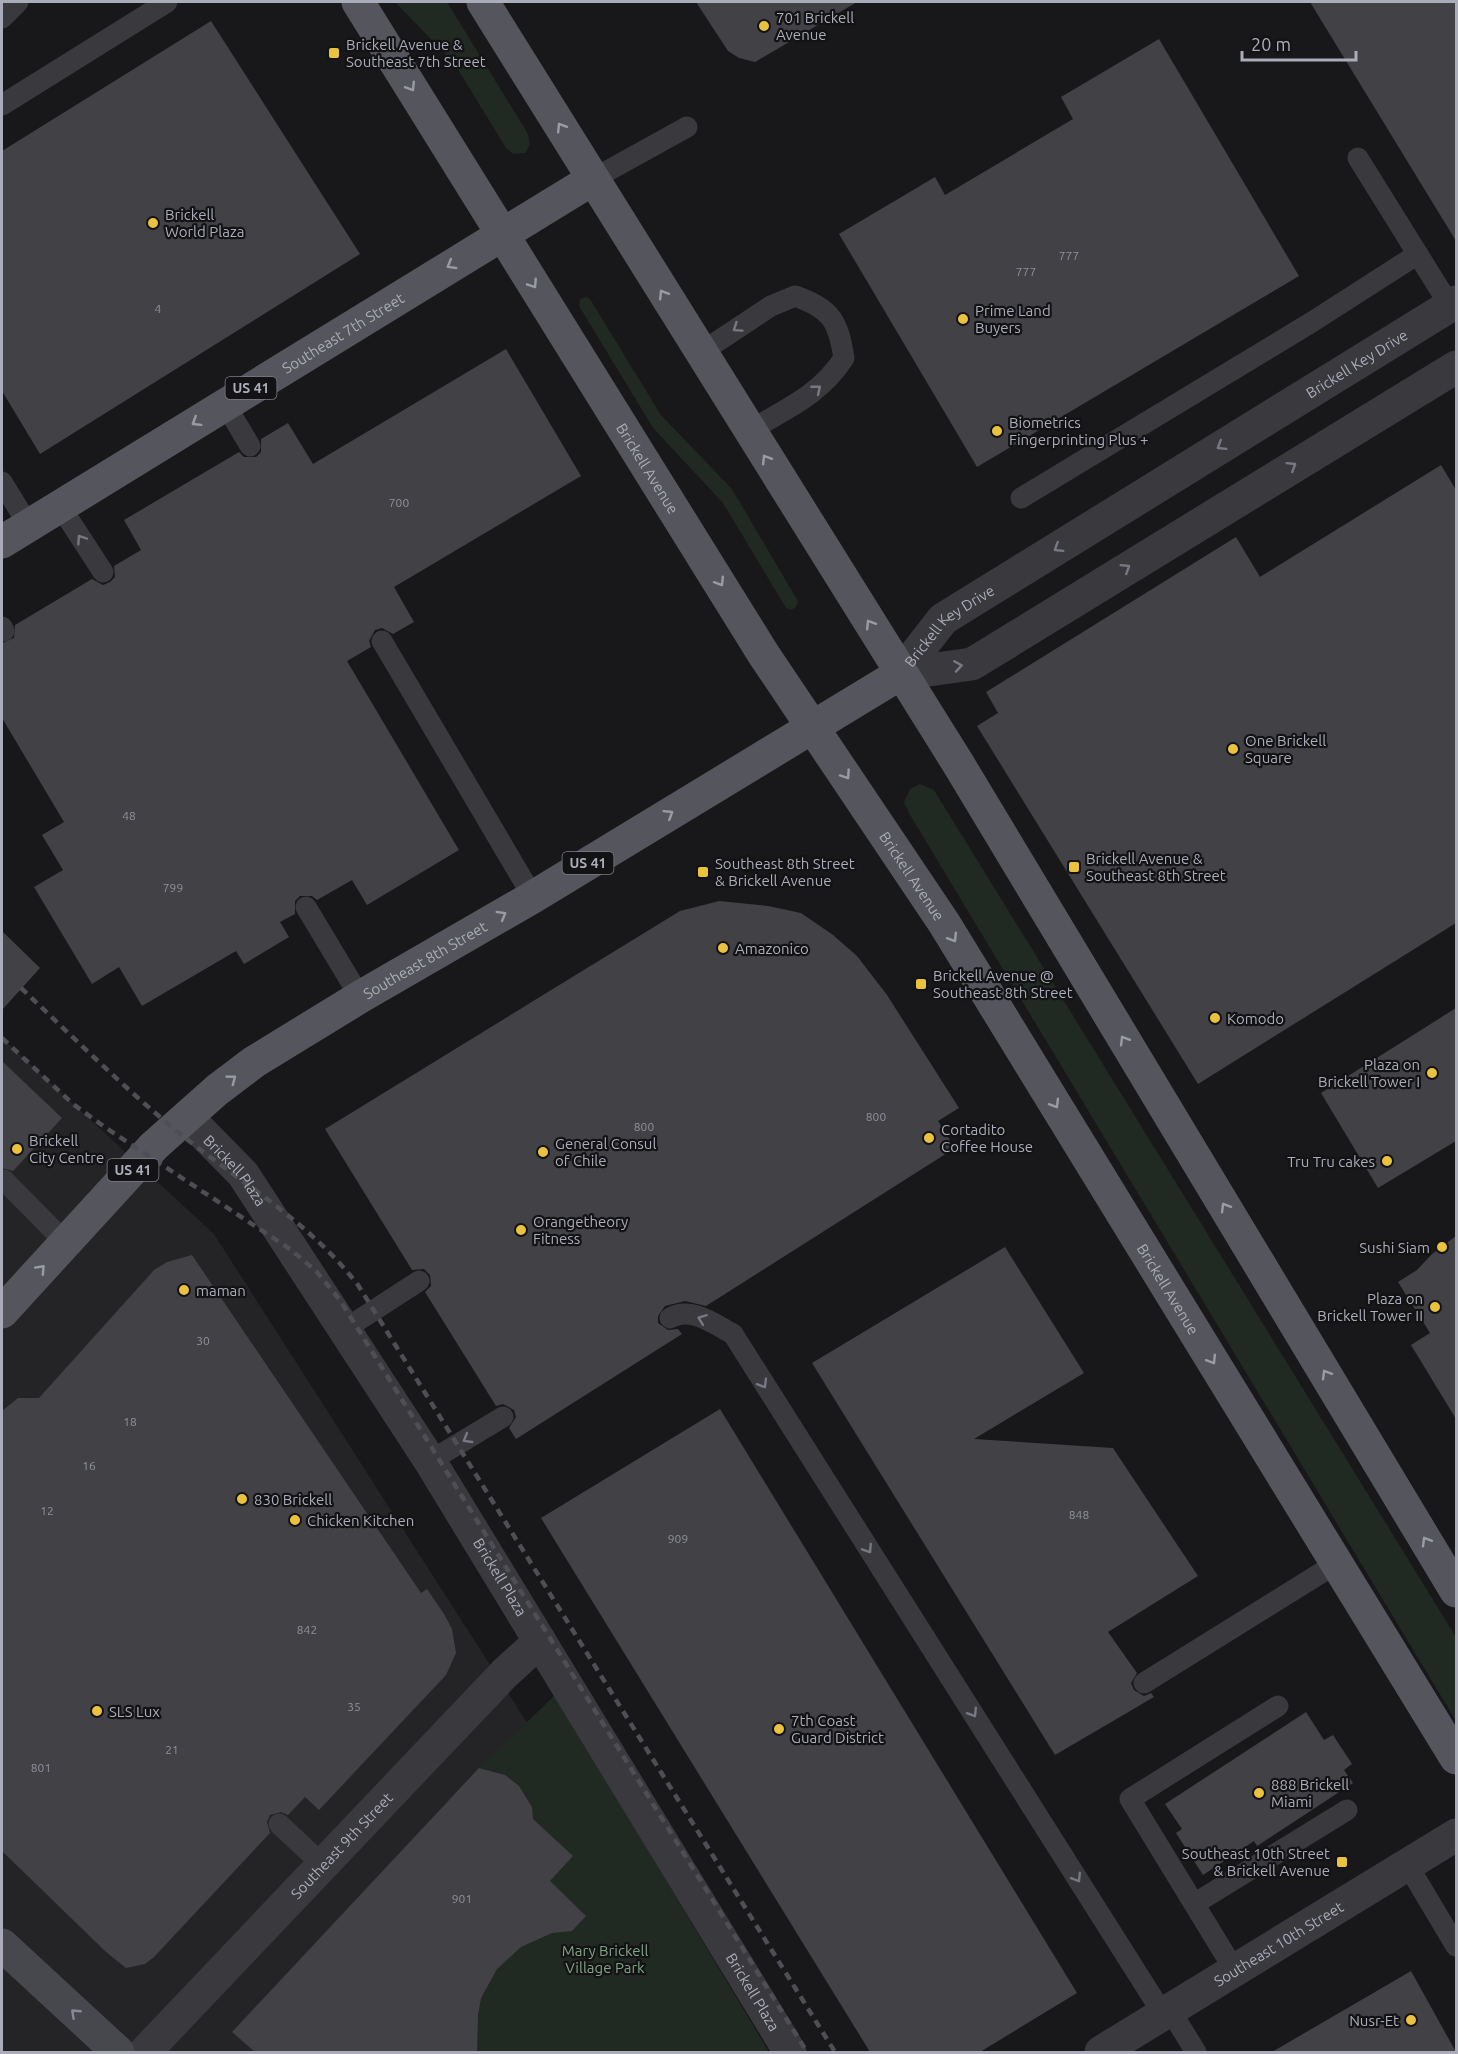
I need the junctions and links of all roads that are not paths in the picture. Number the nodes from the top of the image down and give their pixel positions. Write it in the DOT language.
graph roads {
  1 [pos="18,2"];
  2 [pos="166,2"];
  3 [pos="358,2"];
  4 [pos="483,2"];
  5 [pos="2,18"];
  6 [pos="2,105"];
  7 [pos="687,127"];
  8 [pos="1358,158"];
  9 [pos="593,179"];
  10 [pos="502,235"];
  11 [pos="1418,254"];
  12 [pos="1454,308"];
  13 [pos="700,354"];
  14 [pos="1456,367"];
  15 [pos="225,404"];
  16 [pos="749,431"];
  17 [pos="250,446"];
  18 [pos="2,482"];
  19 [pos="1021,498"];
  20 [pos="60,506"];
  21 [pos="29,526"];
  22 [pos="2,542"];
  23 [pos="104,572"];
  24 [pos="382,641"];
  25 [pos="900,674"];
  26 [pos="814,726"];
  27 [pos="533,897"];
  28 [pos="306,907"];
  29 [pos="360,997"];
  30 [pos="188,1117"];
  31 [pos="4,1180"];
  32 [pos="66,1242"];
  33 [pos="419,1281"];
  34 [pos="2,1311"];
  35 [pos="670,1318"];
  36 [pos="345,1329"];
  37 [pos="503,1417"];
  38 [pos="430,1461"];
  39 [pos="1337,1563"];
  40 [pos="1456,1591"];
  41 [pos="540,1641"];
  42 [pos="1144,1683"];
  43 [pos="1278,1706"];
  44 [pos="1456,1758"];
  45 [pos="1347,1810"];
  46 [pos="279,1824"];
  47 [pos="1456,1835"];
  48 [pos="1407,1864"];
  49 [pos="323,1865"];
  50 [pos="1194,1904"];
  51 [pos="2,1945"];
  52 [pos="1456,1946"];
  53 [pos="1234,1971"];
  54 [pos="1166,2012"];
  55 [pos="118,2052"];
  56 [pos="145,2052"];
  57 [pos="790,2052"];
  58 [pos="1101,2052"];
  59 [pos="1196,2052"];
  1 -- 5 [label="lane"];
  2 -- 6 [label="lane"];
  3 -- 10 [label="main road, Brickell Avenue, one-way"];
  9 -- 4 [label="main road, one-way"];
  7 -- 9 [label="lane"];
  8 -- 11 [label="lane"];
  9 -- 10 [label="main road, Southeast 7th Street / US 41"];
  13 -- 9 [label="main road, one-way"];
  10 -- 15 [label="main road, Southeast 7th Street / US 41, one-way"];
  10 -- 26 [label="main road, Brickell Avenue, one-way"];
  11 -- 12 [label="lane"];
  11 -- 19 [label="lane"];
  12 -- 25 [label="street, Brickell Key Drive, one-way"];
  13 -- 16 [label="main road"];
  16 -- 13 [label="lane, one-way"];
  25 -- 14 [label="street, Brickell Key Drive, one-way"];
  15 -- 17 [label="lane"];
  15 -- 20 [label="main road, Southeast 7th Street / US 41, one-way"];
  25 -- 16 [label="main road, one-way"];
  18 -- 21 [label="lane"];
  20 -- 21 [label="main road, Southeast 7th Street / US 41"];
  23 -- 20 [label="lane, one-way"];
  21 -- 22 [label="main road, Southeast 7th Street / US 41"];
  24 -- 27 [label="lane"];
  25 -- 26 [label="main road, Southeast 8th Street / US 41"];
  40 -- 25 [label="main road, one-way"];
  27 -- 26 [label="main road, Southeast 8th Street / US 41, one-way"];
  26 -- 39 [label="main road, Brickell Avenue, one-way"];
  29 -- 27 [label="main road, Southeast 8th Street / US 41, one-way"];
  28 -- 29 [label="lane"];
  30 -- 29 [label="main road, Southeast 8th Street / US 41, one-way"];
  30 -- 32 [label="main road, Southeast 8th Street / US 41"];
  30 -- 36 [label="street, Brickell Plaza"];
  31 -- 32 [label="lane"];
  34 -- 32 [label="main road, Southeast 8th Street / US 41, one-way"];
  33 -- 36 [label="lane"];
  35 -- 54 [label="lane"];
  36 -- 38 [label="street, Brickell Plaza"];
  37 -- 38 [label="lane, one-way"];
  38 -- 41 [label="street, Brickell Plaza"];
  39 -- 42 [label="lane"];
  39 -- 44 [label="main road, Brickell Avenue"];
  41 -- 49 [label="street, Southeast 9th Street"];
  41 -- 57 [label="street, Brickell Plaza"];
  43 -- 50 [label="lane"];
  45 -- 50 [label="lane"];
  46 -- 49 [label="lane"];
  47 -- 48 [label="street, Southeast 10th Street"];
  48 -- 52 [label="lane"];
  48 -- 53 [label="street, Southeast 10th Street"];
  49 -- 56 [label="street, Southeast 9th Street"];
  50 -- 53 [label="lane"];
  55 -- 51 [label="main road, one-way"];
  53 -- 54 [label="street, Southeast 10th Street"];
  54 -- 58 [label="street, Southeast 10th Street"];
  54 -- 59 [label="lane"];
}
